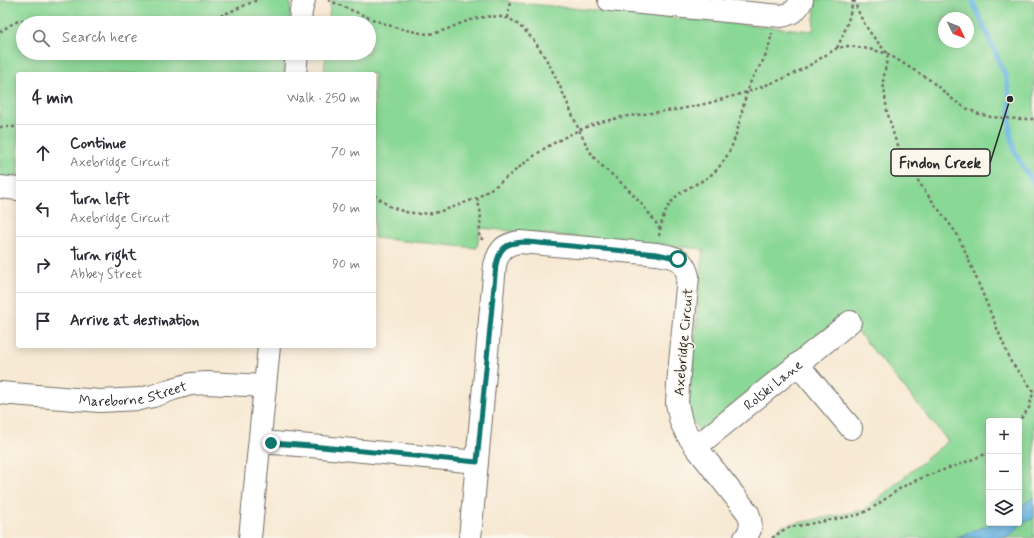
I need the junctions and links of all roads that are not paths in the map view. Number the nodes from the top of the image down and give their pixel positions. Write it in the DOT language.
graph roads {
  1 [pos="609,0"];
  2 [pos="802,0"];
  3 [pos="296,60"];
  4 [pos="295,72"];
  5 [pos="0,187"];
  6 [pos="16,189"];
  7 [pos="850,322"];
  8 [pos="269,348"];
  9 [pos="798,365"];
  10 [pos="265,386"];
  11 [pos="0,393"];
  12 [pos="851,428"];
  13 [pos="260,442"];
  14 [pos="696,448"];
  15 [pos="477,462"];
  16 [pos="250,538"];
  17 [pos="470,538"];
  18 [pos="745,538"];
  1 -- 2 [label="street"];
  3 -- 4 [label="street"];
  5 -- 6 [label="street"];
  7 -- 9 [label="street, Rolski Lane"];
  8 -- 10 [label="street"];
  9 -- 12 [label="street"];
  9 -- 14 [label="street, Rolski Lane"];
  10 -- 11 [label="street, Mareborne Street"];
  10 -- 13 [label="street"];
  13 -- 15 [label="street"];
  13 -- 16 [label="street"];
  14 -- 15 [label="street, Axebridge Circuit"];
  14 -- 18 [label="street, Axebridge Circuit"];
  15 -- 17 [label="street"];
}
